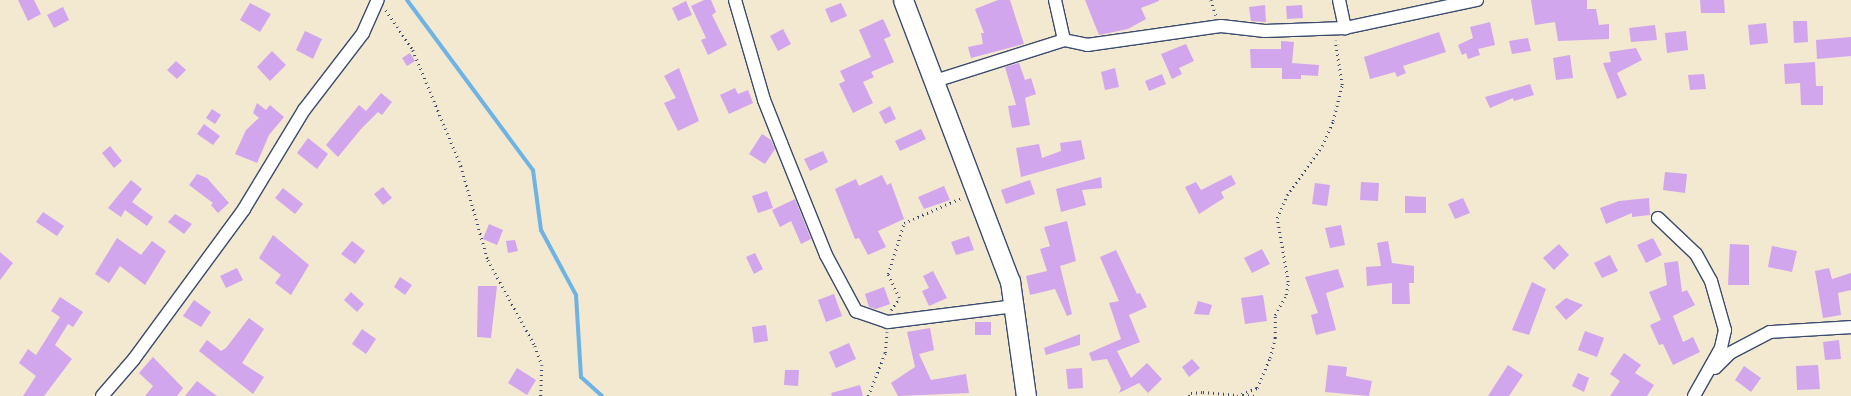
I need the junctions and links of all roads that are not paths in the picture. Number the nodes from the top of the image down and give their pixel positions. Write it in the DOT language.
graph roads {
  1 [pos="735,0"];
  2 [pos="903,0"];
  3 [pos="1055,0"];
  4 [pos="1339,0"];
  5 [pos="1478,0"];
  6 [pos="381,3"];
  7 [pos="1340,29"];
  8 [pos="1064,40"];
  9 [pos="935,81"];
  10 [pos="1658,218"];
  11 [pos="1015,306"];
  12 [pos="1851,327"];
  13 [pos="1701,382"];
  14 [pos="102,396"];
  15 [pos="1026,396"];
  16 [pos="1694,396"];
  1 -- 11 [label="street"];
  2 -- 9 [label="main road"];
  3 -- 8 [label="street"];
  4 -- 7 [label="street"];
  5 -- 7 [label="street"];
  6 -- 14 [label="street"];
  7 -- 8 [label="street"];
  8 -- 9 [label="street"];
  9 -- 11 [label="main road"];
  10 -- 13 [label="street"];
  11 -- 15 [label="main road"];
  12 -- 13 [label="street"];
  13 -- 16 [label="street"];
}
